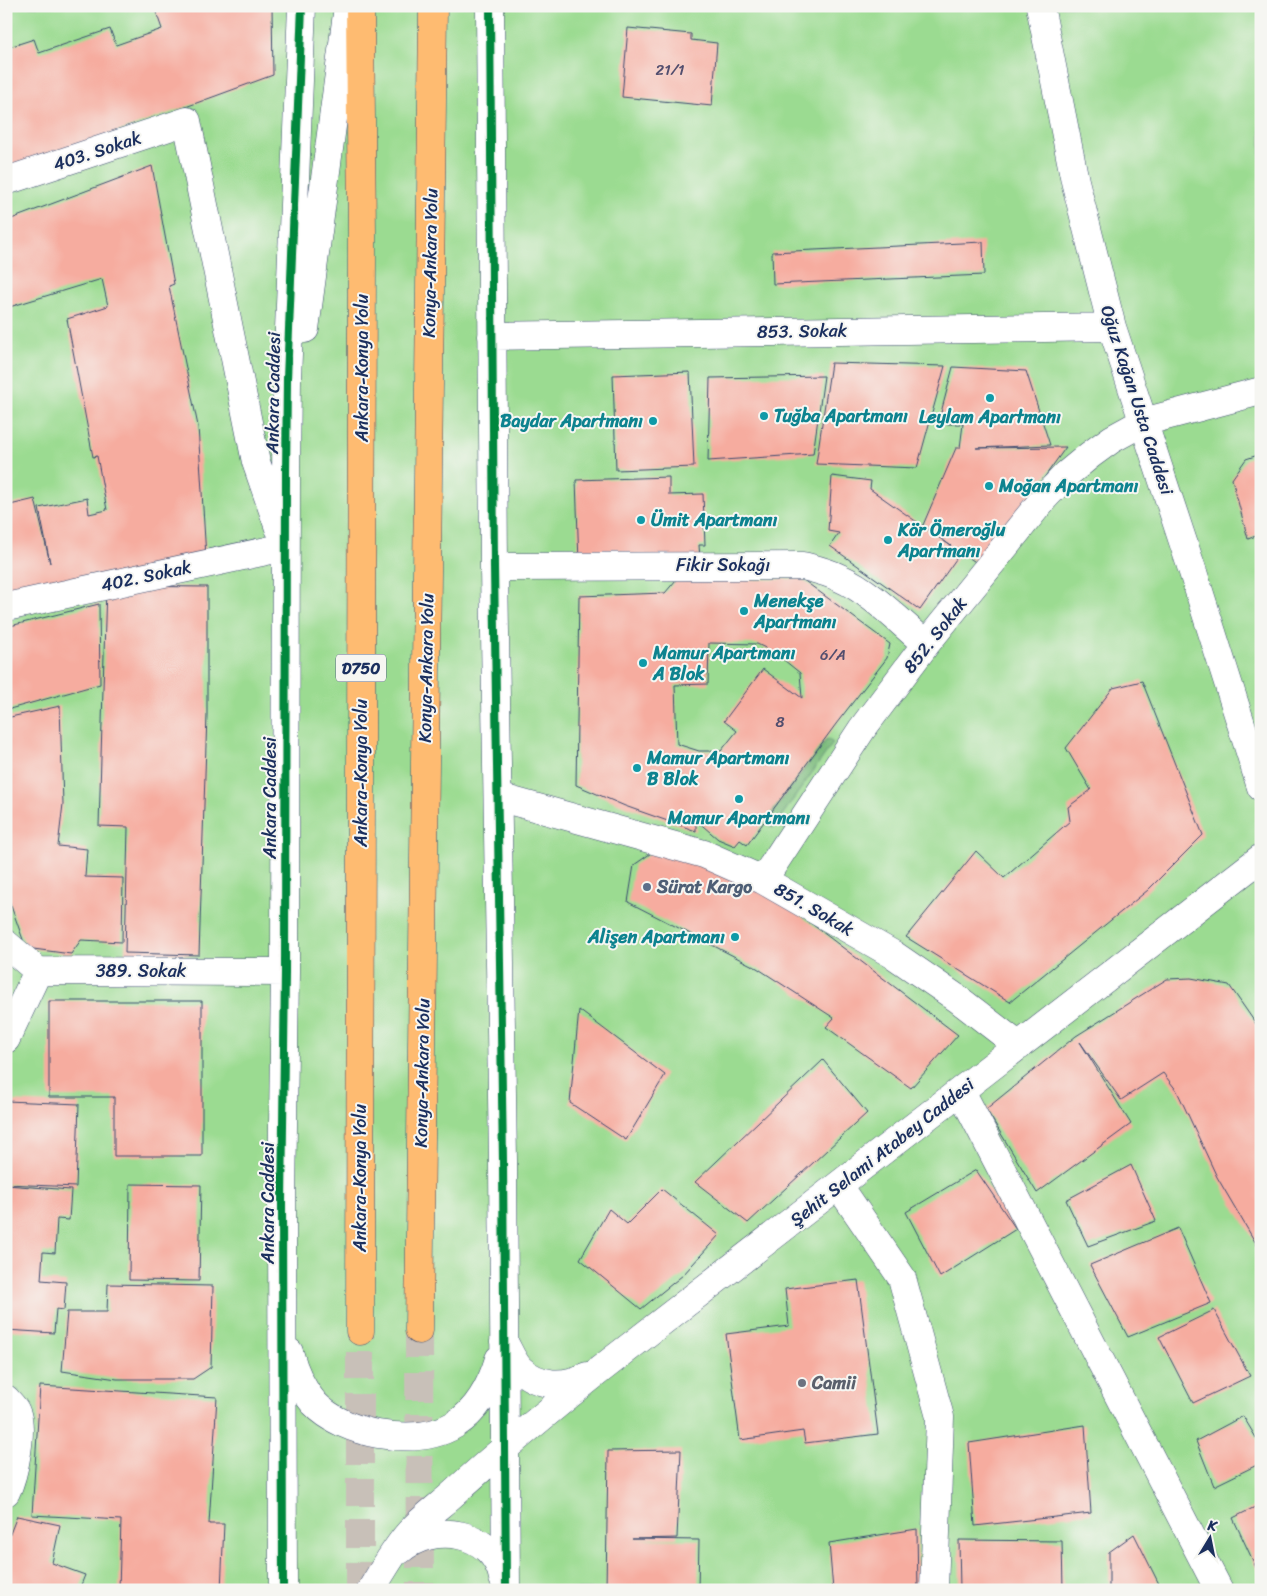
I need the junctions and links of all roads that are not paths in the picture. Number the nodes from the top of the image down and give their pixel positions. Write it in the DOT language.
graph roads {
  1 [pos="302,6"];
  2 [pos="348,6"];
  3 [pos="360,6"];
  4 [pos="433,6"];
  5 [pos="490,6"];
  6 [pos="1040,6"];
  7 [pos="6,181"];
  8 [pos="1112,327"];
  9 [pos="492,336"];
  10 [pos="1261,391"];
  11 [pos="1143,422"];
  12 [pos="286,474"];
  13 [pos="285,547"];
  14 [pos="494,567"];
  15 [pos="6,606"];
  16 [pos="926,644"];
  17 [pos="1261,787"];
  18 [pos="498,797"];
  19 [pos="1261,858"];
  20 [pos="763,880"];
  21 [pos="6,944"];
  22 [pos="38,971"];
  23 [pos="285,972"];
  24 [pos="6,1039"];
  25 [pos="1019,1046"];
  26 [pos="961,1091"];
  27 [pos="838,1186"];
  28 [pos="419,1330"];
  29 [pos="360,1331"];
  30 [pos="282,1332"];
  31 [pos="504,1342"];
  32 [pos="601,1369"];
  33 [pos="6,1399"];
  34 [pos="505,1447"];
  35 [pos="6,1492"];
  36 [pos="389,1560"];
  37 [pos="282,1590"];
  38 [pos="371,1590"];
  39 [pos="506,1590"];
  40 [pos="934,1590"];
  41 [pos="1219,1590"];
  1 -- 12 [label="street, Ankara Caddesi"];
  2 -- 12 [label="street"];
  3 -- 29 [label="highway, Ankara-Konya Yolu / D750"];
  4 -- 28 [label="highway, Konya-Ankara Yolu"];
  5 -- 9 [label="street"];
  6 -- 8 [label="street, Oğuz Kağan Usta Caddesi"];
  7 -- 13 [label="street, 403. Sokak"];
  8 -- 9 [label="street, 853. Sokak"];
  8 -- 11 [label="street, Oğuz Kağan Usta Caddesi"];
  9 -- 14 [label="street"];
  10 -- 11 [label="street, 852. Sokak"];
  11 -- 16 [label="street, 852. Sokak"];
  11 -- 17 [label="street, Oğuz Kağan Usta Caddesi"];
  12 -- 13 [label="street, Ankara Caddesi"];
  13 -- 15 [label="street, 402. Sokak"];
  13 -- 23 [label="street, Ankara Caddesi"];
  14 -- 16 [label="street, Fikir Sokağı"];
  14 -- 18 [label="street"];
  16 -- 20 [label="street, 852. Sokak"];
  18 -- 20 [label="street, 851. Sokak"];
  18 -- 31 [label="street"];
  19 -- 25 [label="street, Şehit Selami Atabey Caddesi"];
  20 -- 25 [label="street, 851. Sokak"];
  21 -- 22 [label="street"];
  22 -- 23 [label="street, 389. Sokak"];
  22 -- 24 [label="street"];
  23 -- 30 [label="street, Ankara Caddesi"];
  25 -- 26 [label="street, Şehit Selami Atabey Caddesi"];
  26 -- 27 [label="street, Şehit Selami Atabey Caddesi"];
  26 -- 41 [label="street"];
  27 -- 32 [label="street, Şehit Selami Atabey Caddesi"];
  27 -- 40 [label="street"];
  30 -- 31 [label="street"];
  30 -- 37 [label="street, Ankara Caddesi"];
  31 -- 32 [label="street"];
  31 -- 34 [label="street"];
  32 -- 34 [label="street, Şehit Selami Atabey Caddesi"];
  33 -- 35 [label="street"];
  34 -- 36 [label="street, Şehit Selami Atabey Caddesi"];
  34 -- 39 [label="street"];
  36 -- 38 [label="street, Şehit Selami Atabey Caddesi"];
  36 -- 39 [label="street"];
}
